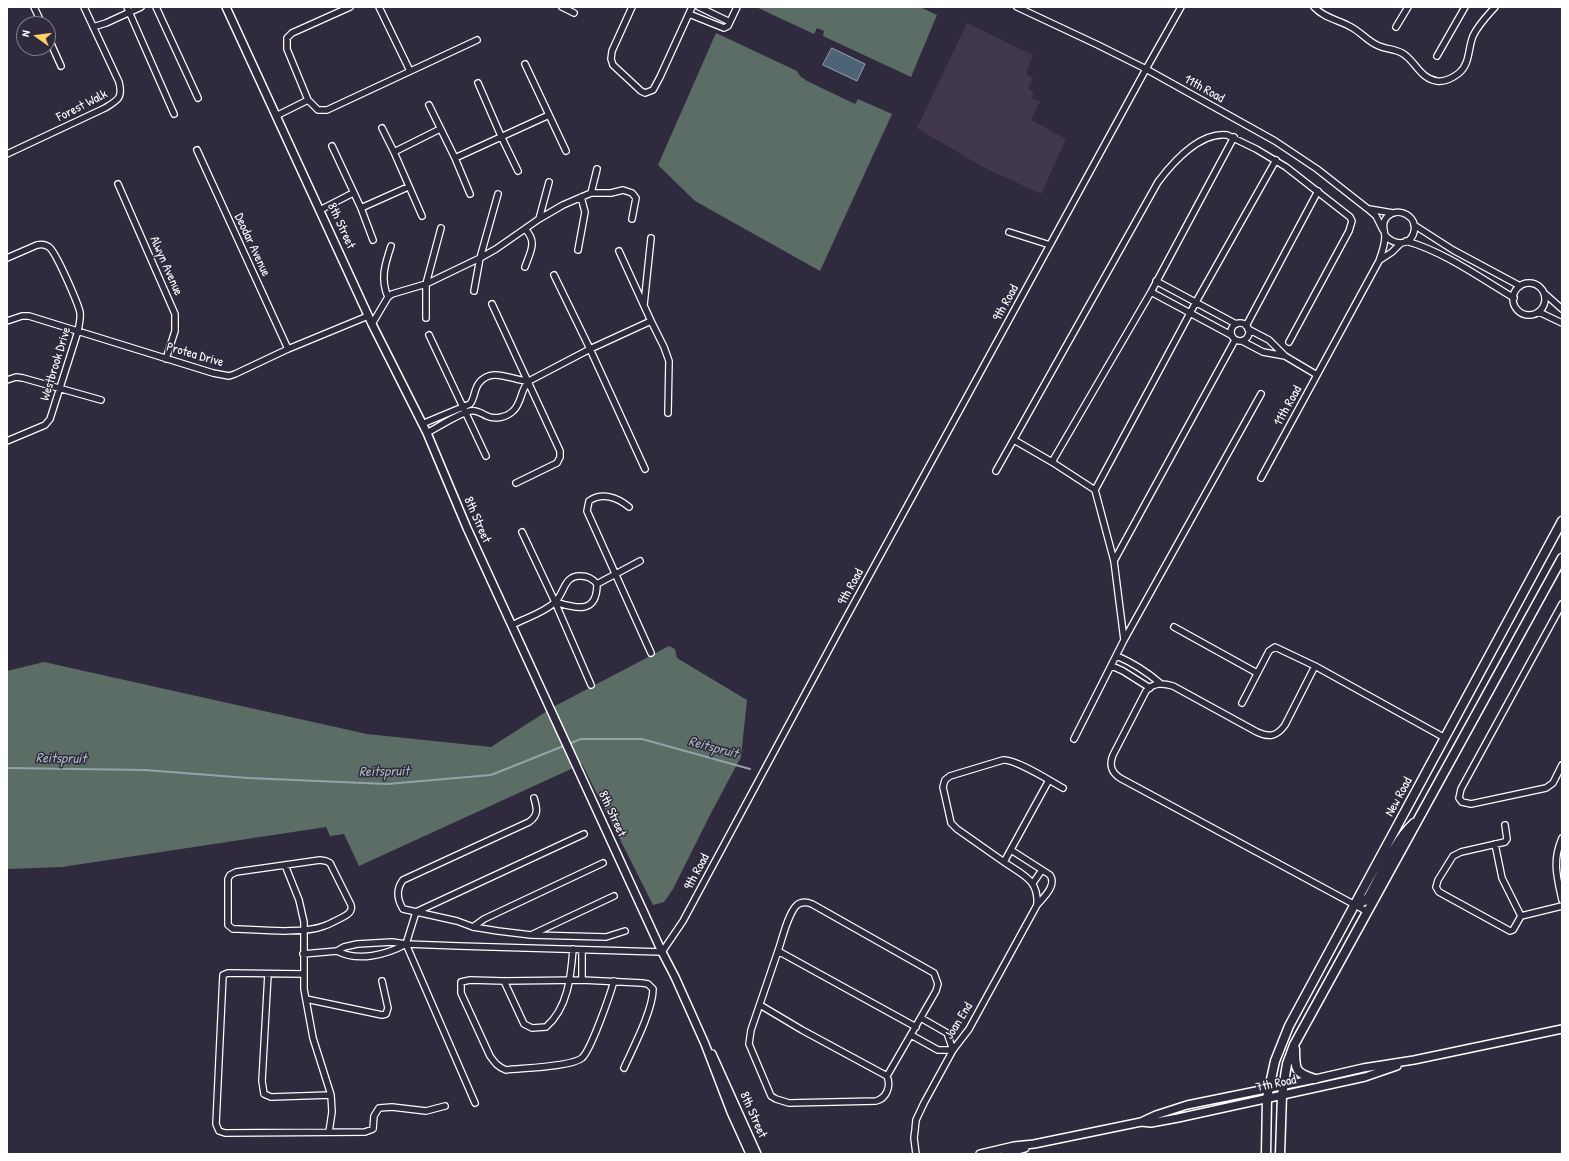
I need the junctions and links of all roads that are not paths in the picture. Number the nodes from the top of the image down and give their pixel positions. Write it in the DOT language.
graph roads {
  1 [pos="84,7"];
  2 [pos="141,7"];
  3 [pos="156,7"];
  4 [pos="226,7"];
  5 [pos="350,7"];
  6 [pos="379,7"];
  7 [pos="562,7"];
  8 [pos="632,7"];
  9 [pos="692,7"];
  10 [pos="699,7"];
  11 [pos="736,7"];
  12 [pos="1018,7"];
  13 [pos="1181,7"];
  14 [pos="1314,7"];
  15 [pos="1408,7"];
  16 [pos="1465,7"];
  17 [pos="1495,7"];
  18 [pos="128,10"];
  19 [pos="574,13"];
  20 [pos="689,14"];
  21 [pos="730,22"];
  22 [pos="93,27"];
  23 [pos="1396,27"];
  24 [pos="478,40"];
  25 [pos="56,54"];
  26 [pos="1437,56"];
  27 [pos="526,64"];
  28 [pos="62,66"];
  29 [pos="1146,69"];
  30 [pos="410,71"];
  31 [pos="478,83"];
  32 [pos="198,98"];
  33 [pos="308,100"];
  34 [pos="429,104"];
  35 [pos="174,114"];
  36 [pos="549,115"];
  37 [pos="276,116"];
  38 [pos="382,128"];
  39 [pos="440,128"];
  40 [pos="501,136"];
  41 [pos="1234,137"];
  42 [pos="332,146"];
  43 [pos="197,150"];
  44 [pos="566,151"];
  45 [pos="394,152"];
  46 [pos="7,154"];
  47 [pos="455,158"];
  48 [pos="1276,160"];
  49 [pos="597,169"];
  50 [pos="518,171"];
  51 [pos="549,182"];
  52 [pos="118,184"];
  53 [pos="408,187"];
  54 [pos="1318,191"];
  55 [pos="353,193"];
  56 [pos="591,193"];
  57 [pos="470,194"];
  58 [pos="498,194"];
  59 [pos="581,197"];
  60 [pos="361,208"];
  61 [pos="1368,209"];
  62 [pos="320,210"];
  63 [pos="1393,213"];
  64 [pos="422,216"];
  65 [pos="539,219"];
  66 [pos="632,219"];
  67 [pos="1414,225"];
  68 [pos="441,228"];
  69 [pos="525,229"];
  70 [pos="1009,232"];
  71 [pos="1384,233"];
  72 [pos="651,238"];
  73 [pos="373,240"];
  74 [pos="1404,242"];
  75 [pos="1050,245"];
  76 [pos="391,246"];
  77 [pos="578,250"];
  78 [pos="619,251"];
  79 [pos="7,258"];
  80 [pos="480,258"];
  81 [pos="1379,261"];
  82 [pos="524,267"];
  83 [pos="554,275"];
  84 [pos="1156,281"];
  85 [pos="426,284"];
  86 [pos="1520,286"];
  87 [pos="474,291"];
  88 [pos="1150,292"];
  89 [pos="1544,293"];
  90 [pos="388,297"];
  91 [pos="1514,298"];
  92 [pos="1196,302"];
  93 [pos="492,304"];
  94 [pos="644,306"];
  95 [pos="1562,309"];
  96 [pos="1539,312"];
  97 [pos="1191,313"];
  98 [pos="368,316"];
  99 [pos="426,318"];
  100 [pos="7,321"];
  101 [pos="651,321"];
  102 [pos="1562,322"];
  103 [pos="372,324"];
  104 [pos="1236,324"];
  105 [pos="1247,328"];
  106 [pos="78,331"];
  107 [pos="429,335"];
  108 [pos="1233,337"];
  109 [pos="1242,341"];
  110 [pos="1289,342"];
  111 [pos="288,349"];
  112 [pos="590,349"];
  113 [pos="1285,356"];
  114 [pos="166,359"];
  115 [pos="1317,375"];
  116 [pos="7,380"];
  117 [pos="529,381"];
  118 [pos="60,388"];
  119 [pos="1261,394"];
  120 [pos="100,400"];
  121 [pos="463,406"];
  122 [pos="466,412"];
  123 [pos="668,413"];
  124 [pos="422,424"];
  125 [pos="427,433"];
  126 [pos="1014,440"];
  127 [pos="7,441"];
  128 [pos="486,456"];
  129 [pos="1052,462"];
  130 [pos="645,469"];
  131 [pos="996,471"];
  132 [pos="1261,478"];
  133 [pos="516,483"];
  134 [pos="1094,490"];
  135 [pos="629,506"];
  136 [pos="1562,521"];
  137 [pos="522,532"];
  138 [pos="1562,558"];
  139 [pos="640,561"];
  140 [pos="1114,561"];
  141 [pos="616,574"];
  142 [pos="597,584"];
  143 [pos="555,602"];
  144 [pos="1562,604"];
  145 [pos="512,625"];
  146 [pos="1174,627"];
  147 [pos="1124,640"];
  148 [pos="652,653"];
  149 [pos="1117,656"];
  150 [pos="1112,666"];
  151 [pos="1315,666"];
  152 [pos="1258,672"];
  153 [pos="1160,683"];
  154 [pos="591,685"];
  155 [pos="1150,688"];
  156 [pos="1242,702"];
  157 [pos="1445,738"];
  158 [pos="1074,739"];
  159 [pos="1562,766"];
  160 [pos="1049,780"];
  161 [pos="1063,788"];
  162 [pos="534,798"];
  163 [pos="1420,817"];
  164 [pos="1505,825"];
  165 [pos="584,834"];
  166 [pos="1562,838"];
  167 [pos="1495,844"];
  168 [pos="1011,850"];
  169 [pos="1004,862"];
  170 [pos="603,864"];
  171 [pos="285,865"];
  172 [pos="1042,870"];
  173 [pos="1033,883"];
  174 [pos="614,896"];
  175 [pos="1562,900"];
  176 [pos="1038,905"];
  177 [pos="1355,905"];
  178 [pos="1562,906"];
  179 [pos="416,912"];
  180 [pos="1368,912"];
  181 [pos="1521,916"];
  182 [pos="473,927"];
  183 [pos="304,930"];
  184 [pos="625,930"];
  185 [pos="530,935"];
  186 [pos="406,944"];
  187 [pos="573,949"];
  188 [pos="582,950"];
  189 [pos="778,951"];
  190 [pos="337,952"];
  191 [pos="662,952"];
  192 [pos="303,954"];
  193 [pos="268,974"];
  194 [pos="304,974"];
  195 [pos="570,980"];
  196 [pos="582,980"];
  197 [pos="382,981"];
  198 [pos="504,981"];
  199 [pos="614,981"];
  200 [pos="306,999"];
  201 [pos="760,1005"];
  202 [pos="921,1018"];
  203 [pos="916,1027"];
  204 [pos="1562,1029"];
  205 [pos="911,1035"];
  206 [pos="705,1044"];
  207 [pos="1294,1045"];
  208 [pos="954,1050"];
  209 [pos="1414,1060"];
  210 [pos="624,1068"];
  211 [pos="887,1076"];
  212 [pos="1316,1079"];
  213 [pos="1283,1086"];
  214 [pos="1268,1088"];
  215 [pos="331,1095"];
  216 [pos="1282,1095"];
  217 [pos="1267,1098"];
  218 [pos="475,1103"];
  219 [pos="445,1106"];
  220 [pos="1141,1122"];
  221 [pos="329,1132"];
  222 [pos="1034,1144"];
  223 [pos="750,1154"];
  224 [pos="757,1154"];
  225 [pos="916,1154"];
  226 [pos="980,1154"];
  227 [pos="1005,1154"];
  228 [pos="1266,1154"];
  229 [pos="1280,1154"];
  1 -- 22 [label="street, Forest Walk"];
  2 -- 18 [label="street"];
  3 -- 32 [label="street"];
  4 -- 37 [label="street, 8th Street"];
  5 -- 33 [label="street"];
  6 -- 30 [label="street"];
  7 -- 19 [label="street"];
  8 -- 20 [label="street"];
  9 -- 20 [label="street"];
  10 -- 21 [label="street"];
  11 -- 21 [label="street"];
  12 -- 29 [label="street, 11th Road"];
  13 -- 29 [label="street, 9th Road"];
  14 -- 17 [label="street"];
  15 -- 23 [label="street"];
  16 -- 26 [label="street"];
  18 -- 22 [label="street"];
  18 -- 35 [label="street"];
  20 -- 21 [label="street"];
  22 -- 46 [label="street, Forest Walk"];
  24 -- 30 [label="street"];
  25 -- 28 [label="street"];
  27 -- 36 [label="street"];
  29 -- 61 [label="street, 11th Road"];
  29 -- 75 [label="street, 9th Road"];
  30 -- 33 [label="street"];
  31 -- 40 [label="street"];
  33 -- 37 [label="street"];
  34 -- 39 [label="street"];
  36 -- 40 [label="street"];
  36 -- 44 [label="street"];
  37 -- 62 [label="street, 8th Street"];
  38 -- 45 [label="street"];
  39 -- 45 [label="street"];
  39 -- 47 [label="street"];
  40 -- 47 [label="street"];
  40 -- 50 [label="street"];
  41 -- 48 [label="street"];
  41 -- 84 [label="street"];
  41 -- 126 [label="street"];
  42 -- 55 [label="street"];
  43 -- 111 [label="street, Deodar Avenue"];
  45 -- 53 [label="street"];
  47 -- 57 [label="street"];
  48 -- 54 [label="street"];
  48 -- 92 [label="street"];
  49 -- 56 [label="street"];
  51 -- 65 [label="street"];
  52 -- 114 [label="street, Alwyn Avenue"];
  53 -- 60 [label="street"];
  53 -- 64 [label="street"];
  54 -- 105 [label="street"];
  54 -- 110 [label="street"];
  55 -- 60 [label="street"];
  55 -- 62 [label="street"];
  56 -- 59 [label="street"];
  56 -- 66 [label="street"];
  58 -- 80 [label="street"];
  59 -- 65 [label="street"];
  59 -- 77 [label="street"];
  60 -- 73 [label="street"];
  61 -- 63 [label="street, 11th Road"];
  61 -- 71 [label="street, 11th Road"];
  62 -- 98 [label="street, 8th Street"];
  63 -- 67 [label="street"];
  63 -- 71 [label="street"];
  65 -- 69 [label="street"];
  67 -- 74 [label="street"];
  67 -- 86 [label="street"];
  68 -- 85 [label="street"];
  69 -- 80 [label="street"];
  69 -- 82 [label="street"];
  70 -- 75 [label="street"];
  71 -- 74 [label="street"];
  71 -- 81 [label="street, 11th Road"];
  72 -- 94 [label="street"];
  74 -- 81 [label="street, 11th Road"];
  74 -- 91 [label="street"];
  75 -- 191 [label="street, 9th Road"];
  76 -- 90 [label="street"];
  78 -- 94 [label="street"];
  79 -- 106 [label="street, Westbrook Drive"];
  80 -- 85 [label="street"];
  80 -- 87 [label="street"];
  81 -- 115 [label="street, 11th Road"];
  83 -- 112 [label="street"];
  84 -- 88 [label="street"];
  84 -- 92 [label="street"];
  85 -- 90 [label="street"];
  85 -- 99 [label="street"];
  86 -- 89 [label="street"];
  86 -- 91 [label="street"];
  88 -- 97 [label="street"];
  88 -- 129 [label="street"];
  89 -- 95 [label="street"];
  89 -- 96 [label="street"];
  90 -- 103 [label="street"];
  91 -- 96 [label="street"];
  92 -- 97 [label="street"];
  92 -- 104 [label="street"];
  93 -- 117 [label="street"];
  94 -- 101 [label="street"];
  96 -- 102 [label="street"];
  97 -- 108 [label="street"];
  97 -- 134 [label="street"];
  98 -- 103 [label="street, 8th Street"];
  98 -- 111 [label="street, Protea Drive"];
  100 -- 106 [label="street, Protea Drive"];
  101 -- 112 [label="street"];
  101 -- 123 [label="street"];
  103 -- 124 [label="street, 8th Street"];
  104 -- 105 [label="street"];
  104 -- 108 [label="street"];
  105 -- 109 [label="street"];
  105 -- 113 [label="street"];
  106 -- 114 [label="street, Protea Drive"];
  106 -- 118 [label="street, Westbrook Drive"];
  107 -- 121 [label="street"];
  108 -- 109 [label="street"];
  108 -- 140 [label="street"];
  109 -- 113 [label="street"];
  111 -- 114 [label="street, Protea Drive"];
  112 -- 117 [label="street"];
  112 -- 130 [label="street"];
  113 -- 115 [label="street"];
  115 -- 132 [label="street, 11th Road"];
  116 -- 118 [label="street"];
  117 -- 121 [label="street"];
  117 -- 122 [label="street"];
  117 -- 133 [label="street"];
  118 -- 120 [label="street"];
  118 -- 127 [label="street, Westbrook Drive"];
  119 -- 147 [label="street"];
  121 -- 122 [label="street"];
  121 -- 124 [label="street"];
  122 -- 125 [label="street"];
  122 -- 128 [label="street"];
  124 -- 125 [label="street, 8th Street"];
  125 -- 145 [label="street, 8th Street"];
  126 -- 129 [label="street"];
  126 -- 131 [label="street"];
  129 -- 134 [label="street"];
  134 -- 140 [label="street"];
  135 -- 141 [label="street"];
  136 -- 157 [label="main road, New Road"];
  137 -- 143 [label="street"];
  138 -- 163 [label="main road"];
  139 -- 141 [label="street"];
  140 -- 147 [label="street"];
  141 -- 142 [label="street"];
  141 -- 148 [label="street"];
  142 -- 143 [label="street"];
  142 -- 143 [label="street"];
  143 -- 145 [label="street"];
  143 -- 154 [label="street"];
  144 -- 159 [label="street"];
  145 -- 191 [label="street, 8th Street"];
  146 -- 152 [label="street"];
  147 -- 149 [label="street"];
  149 -- 150 [label="street"];
  149 -- 153 [label="street"];
  150 -- 155 [label="street"];
  150 -- 158 [label="street"];
  151 -- 152 [label="street"];
  151 -- 153 [label="street"];
  151 -- 157 [label="street"];
  152 -- 156 [label="street"];
  153 -- 155 [label="street"];
  155 -- 177 [label="street"];
  157 -- 177 [label="main road, New Road"];
  160 -- 161 [label="street"];
  160 -- 168 [label="street"];
  160 -- 169 [label="street"];
  162 -- 179 [label="street"];
  163 -- 177 [label="main road"];
  163 -- 180 [label="main road"];
  164 -- 167 [label="street"];
  165 -- 179 [label="street"];
  166 -- 175 [label="street"];
  167 -- 181 [label="street"];
  167 -- 181 [label="street"];
  168 -- 169 [label="street"];
  168 -- 172 [label="street"];
  169 -- 173 [label="street"];
  170 -- 182 [label="street"];
  171 -- 183 [label="street"];
  171 -- 183 [label="street"];
  171 -- 183 [label="street"];
  172 -- 173 [label="street"];
  172 -- 176 [label="street, Joan End"];
  173 -- 176 [label="street"];
  174 -- 185 [label="street"];
  176 -- 208 [label="street, Joan End"];
  177 -- 180 [label="street"];
  177 -- 214 [label="main road, New Road"];
  178 -- 181 [label="street"];
  179 -- 182 [label="street"];
  179 -- 186 [label="street"];
  180 -- 207 [label="main road"];
  182 -- 185 [label="street"];
  183 -- 192 [label="street"];
  184 -- 185 [label="street"];
  186 -- 187 [label="street"];
  186 -- 190 [label="street"];
  186 -- 190 [label="street"];
  186 -- 218 [label="street"];
  187 -- 188 [label="street"];
  187 -- 195 [label="street"];
  188 -- 191 [label="street"];
  188 -- 196 [label="street"];
  189 -- 201 [label="street"];
  189 -- 202 [label="street"];
  189 -- 203 [label="street"];
  190 -- 192 [label="street"];
  191 -- 206 [label="street, 8th Street"];
  192 -- 194 [label="street"];
  193 -- 194 [label="street"];
  193 -- 215 [label="street"];
  193 -- 221 [label="street"];
  194 -- 200 [label="street"];
  195 -- 196 [label="street"];
  195 -- 198 [label="street"];
  195 -- 198 [label="street"];
  196 -- 199 [label="street"];
  197 -- 200 [label="street"];
  198 -- 199 [label="street"];
  199 -- 210 [label="street"];
  200 -- 215 [label="street"];
  201 -- 211 [label="street"];
  201 -- 211 [label="street"];
  202 -- 203 [label="street"];
  202 -- 208 [label="street"];
  203 -- 205 [label="street"];
  204 -- 209 [label="street, 7th Road"];
  205 -- 208 [label="street"];
  205 -- 211 [label="street"];
  206 -- 223 [label="street, 8th Street"];
  206 -- 224 [label="street, 8th Street"];
  207 -- 212 [label="main road"];
  207 -- 213 [label="main road"];
  208 -- 225 [label="street, Joan End"];
  209 -- 212 [label="street, 7th Road"];
  209 -- 216 [label="street, 7th Road"];
  212 -- 213 [label="street, 7th Road"];
  213 -- 214 [label="street, 7th Road"];
  213 -- 216 [label="main road"];
  214 -- 217 [label="main road, New Road"];
  214 -- 220 [label="street, 7th Road"];
  215 -- 221 [label="street"];
  216 -- 217 [label="street, 7th Road"];
  216 -- 229 [label="main road"];
  217 -- 220 [label="street, 7th Road"];
  217 -- 228 [label="main road, New Road"];
  219 -- 221 [label="street"];
  220 -- 222 [label="street, 7th Road"];
  222 -- 226 [label="street, 7th Road"];
  222 -- 227 [label="street, 7th Road"];
}
